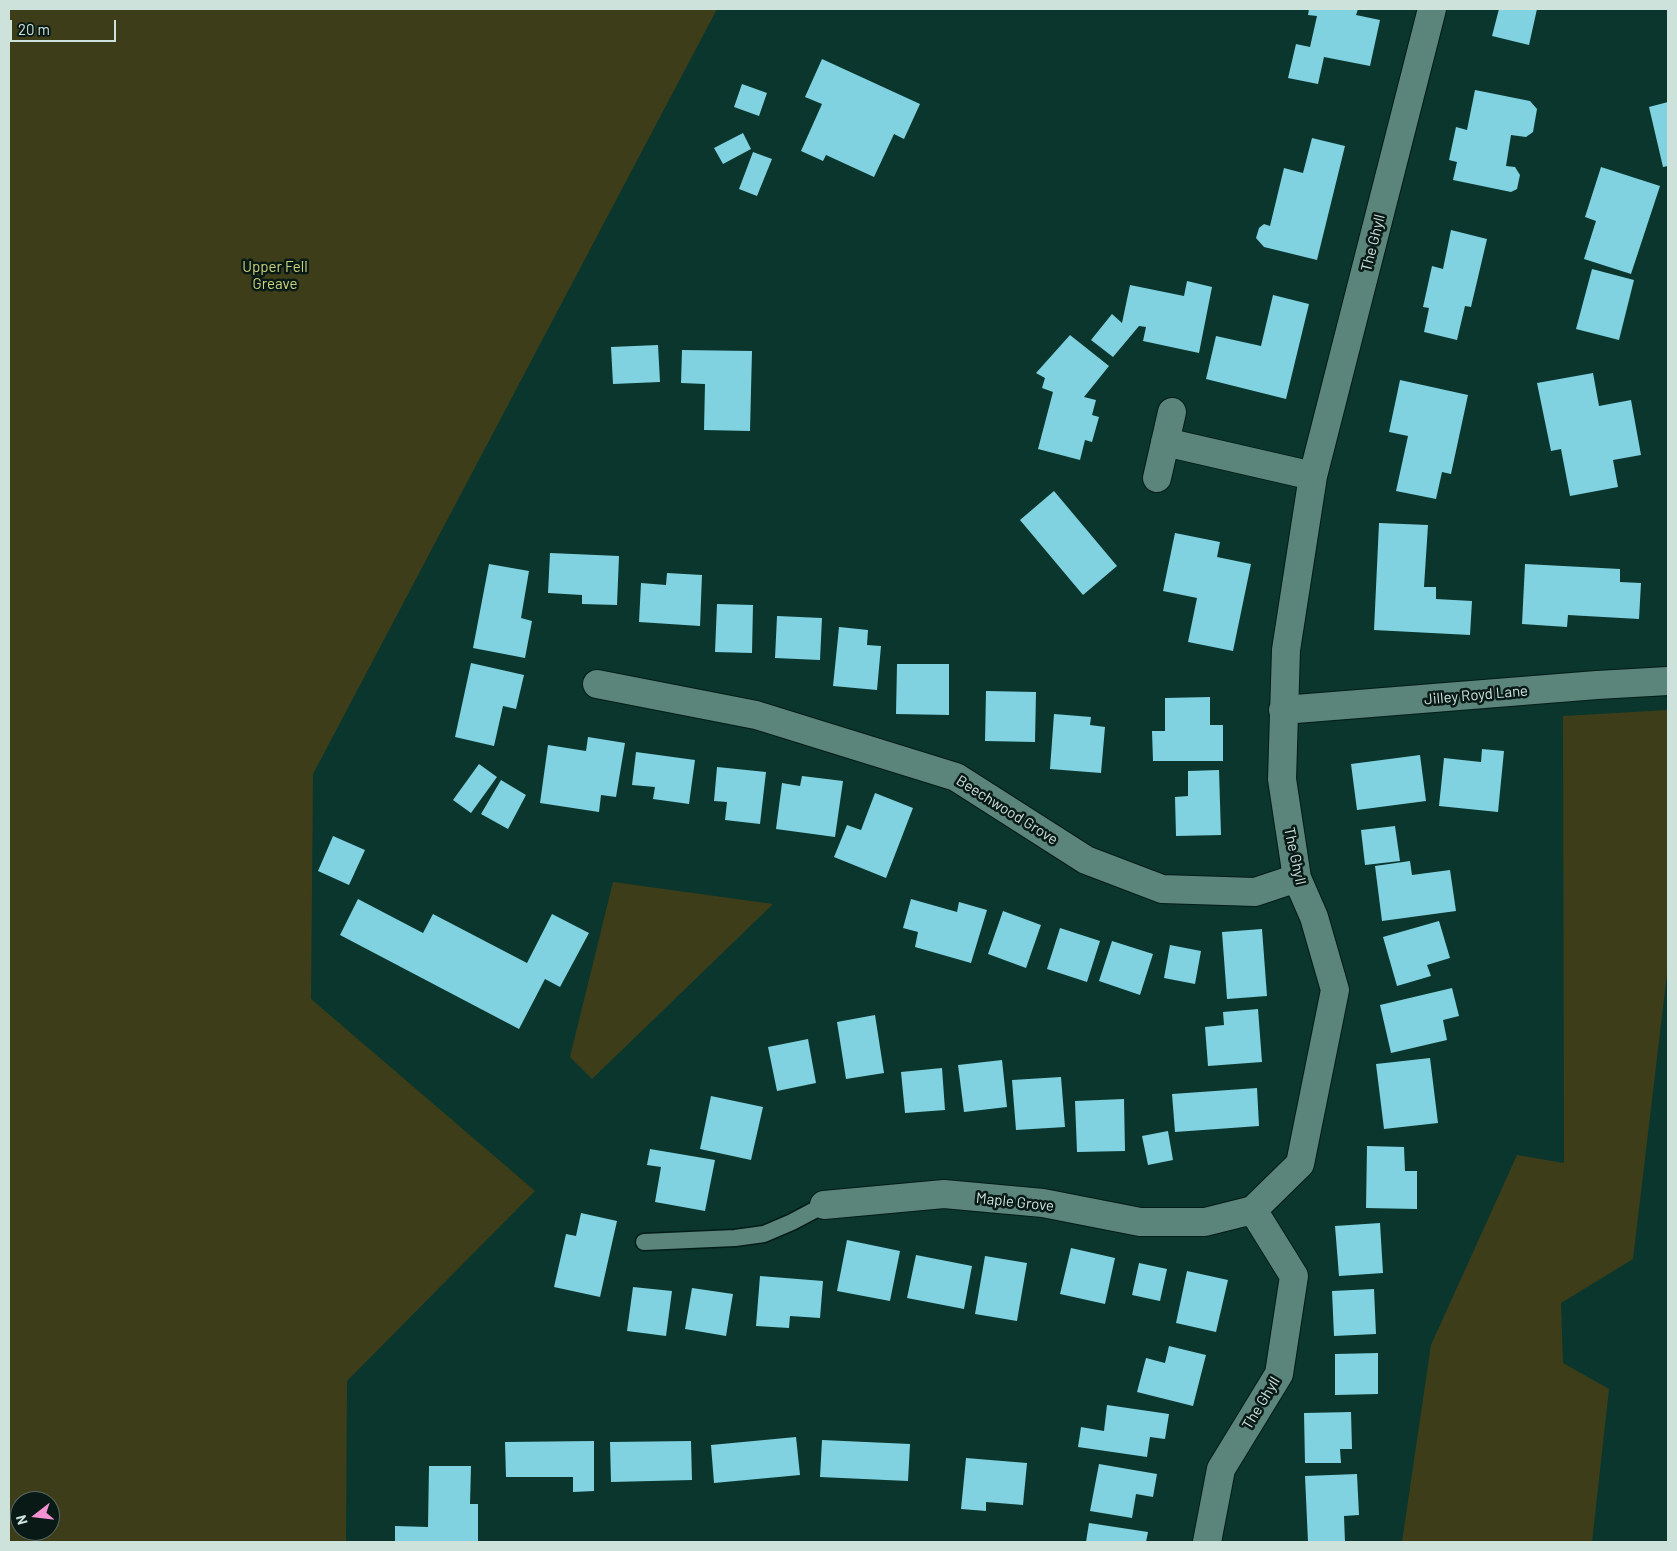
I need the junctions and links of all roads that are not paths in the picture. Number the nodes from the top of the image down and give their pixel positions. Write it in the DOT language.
graph roads {
  1 [pos="1432,9"];
  2 [pos="1172,412"];
  3 [pos="1165,442"];
  4 [pos="1314,476"];
  5 [pos="1157,478"];
  6 [pos="1668,681"];
  7 [pos="597,684"];
  8 [pos="1283,710"];
  9 [pos="1297,878"];
  10 [pos="824,1205"];
  11 [pos="1253,1210"];
  12 [pos="644,1242"];
  13 [pos="1206,1542"];
  1 -- 4 [label="street, The Ghyll"];
  2 -- 3 [label="street"];
  3 -- 4 [label="street"];
  3 -- 5 [label="street"];
  4 -- 8 [label="street, The Ghyll"];
  6 -- 8 [label="street, Jilley Royd Lane"];
  7 -- 9 [label="street, Beechwood Grove"];
  8 -- 9 [label="street, The Ghyll"];
  9 -- 11 [label="street, The Ghyll"];
  10 -- 11 [label="street, Maple Grove"];
  10 -- 12 [label="lane"];
  11 -- 13 [label="street, The Ghyll"];
}
